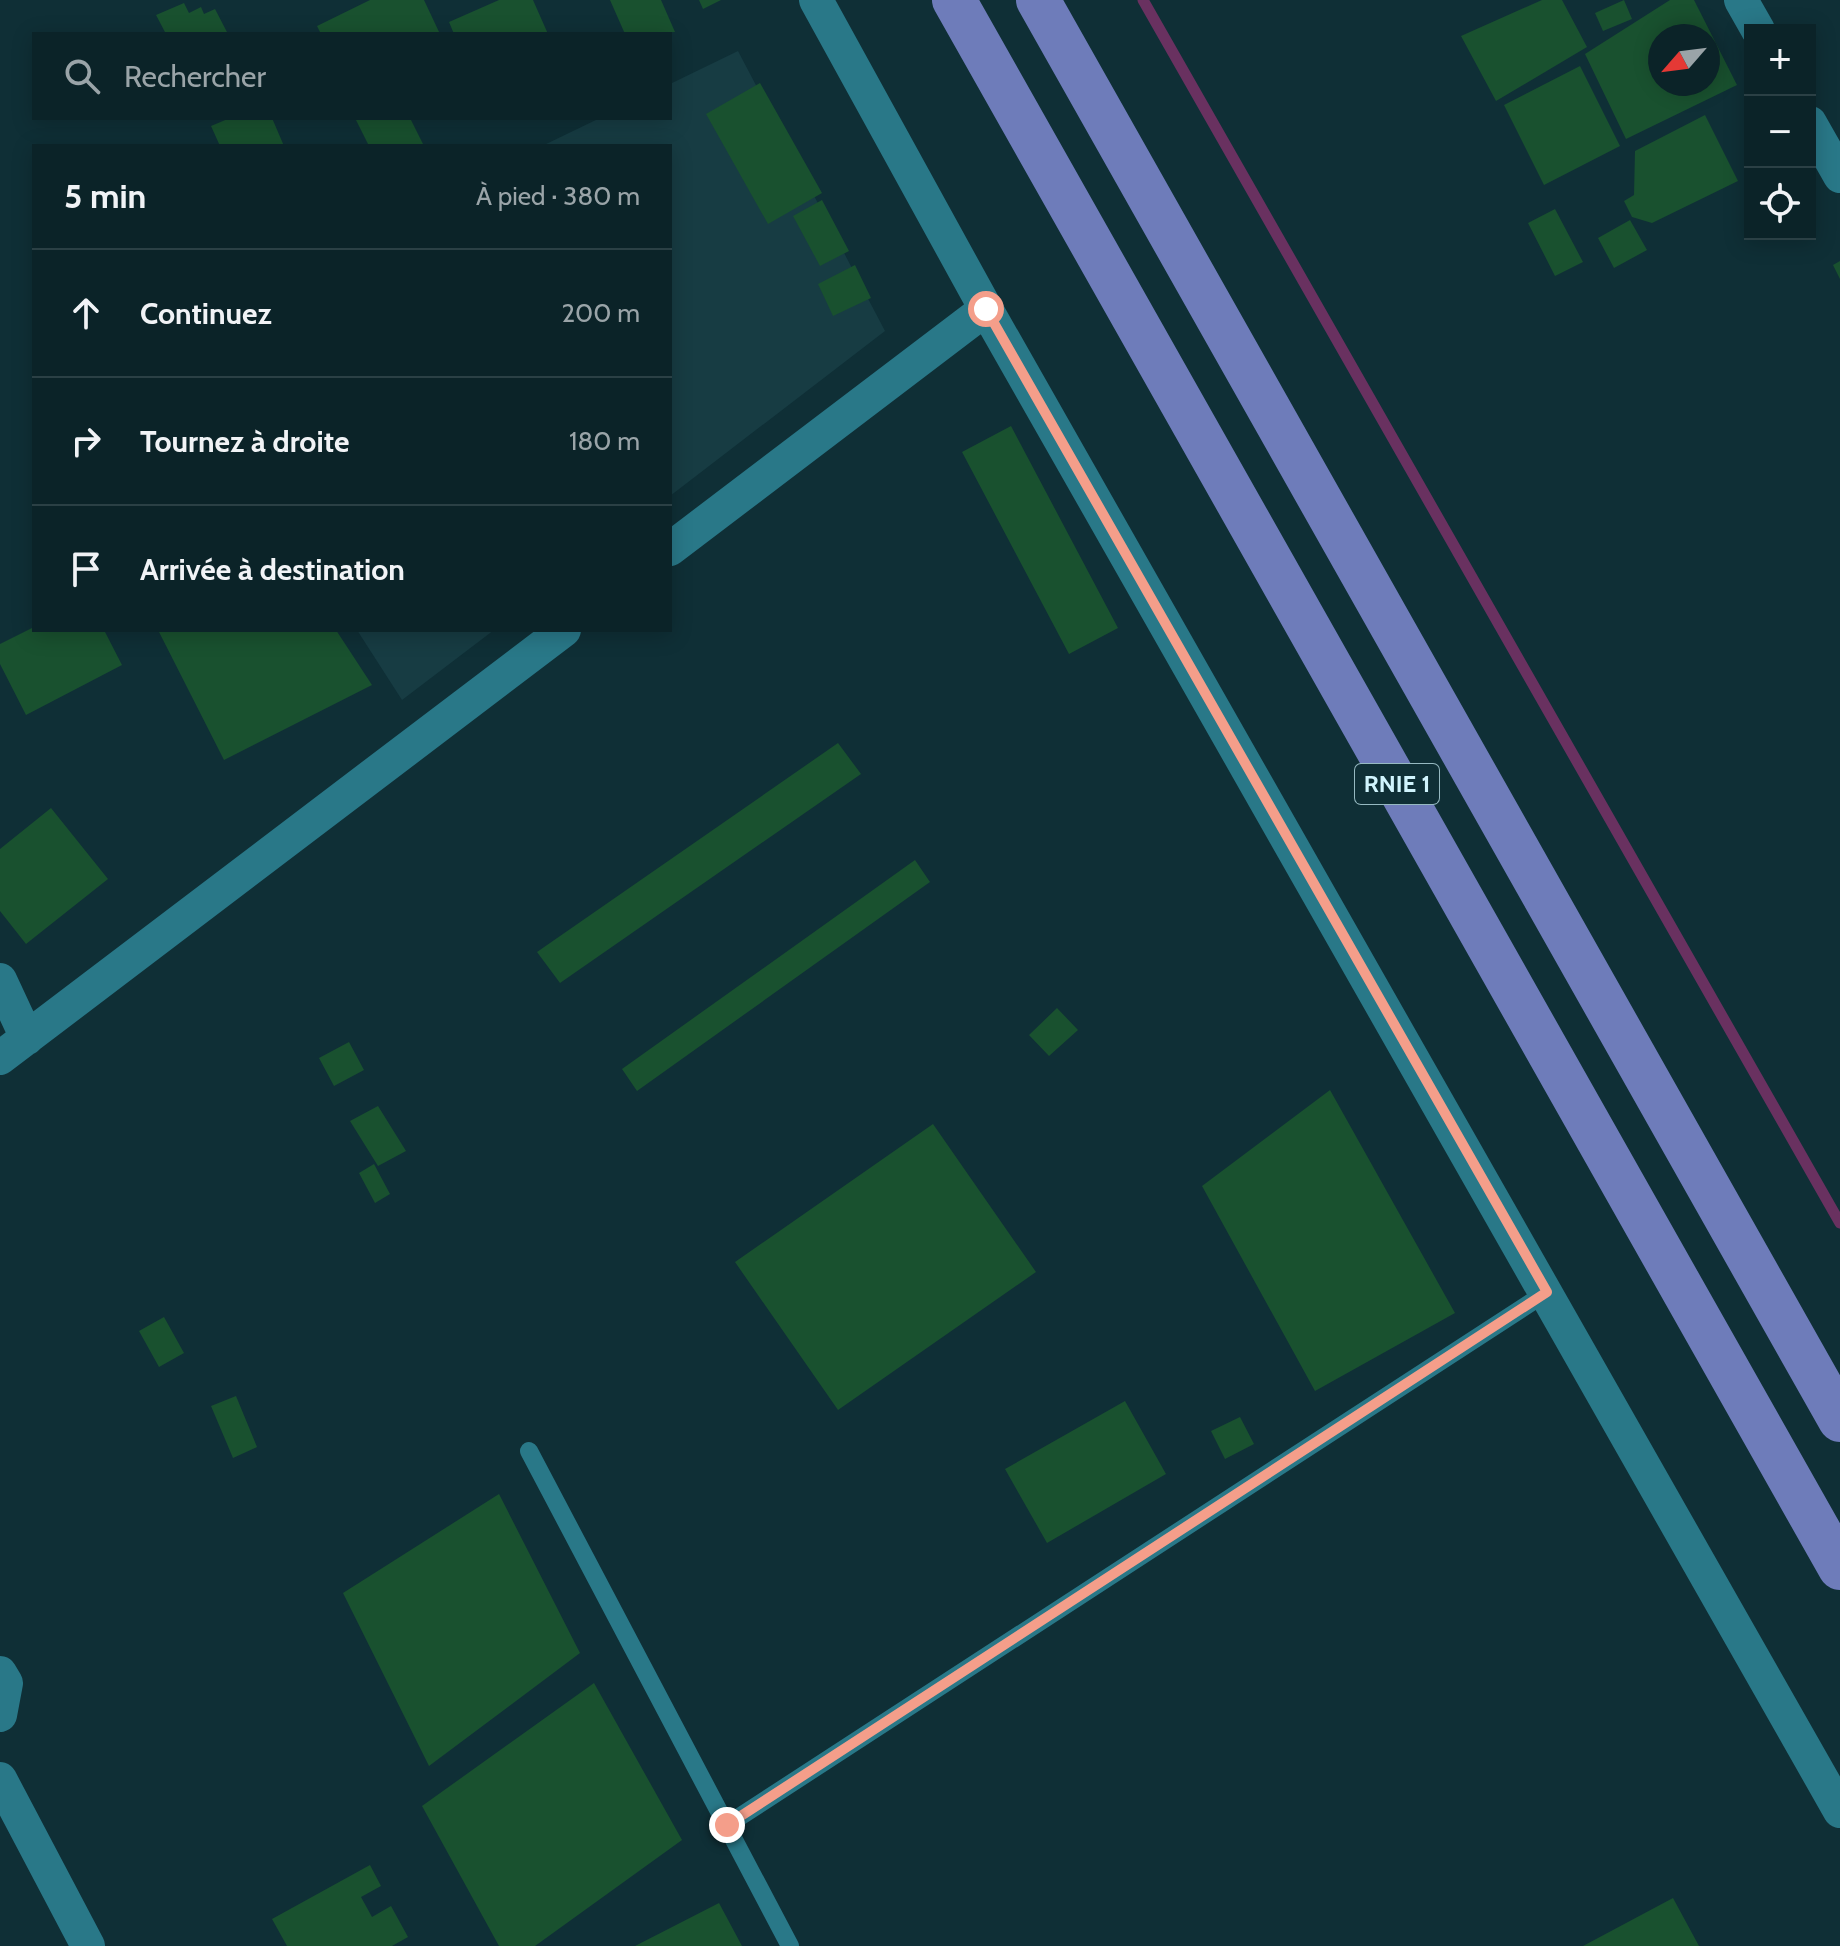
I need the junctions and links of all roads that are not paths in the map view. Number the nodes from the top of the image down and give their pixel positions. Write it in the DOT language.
graph roads {
  1 [pos="816,0"];
  2 [pos="954,0"];
  3 [pos="1038,0"];
  4 [pos="1741,0"];
  5 [pos="1755,24"];
  6 [pos="1816,134"];
  7 [pos="1840,176"];
  8 [pos="986,309"];
  9 [pos="672,547"];
  10 [pos="561,632"];
  11 [pos="0,980"];
  12 [pos="27,1038"];
  13 [pos="0,1058"];
  14 [pos="1547,1292"];
  15 [pos="1840,1420"];
  16 [pos="529,1451"];
  17 [pos="1840,1568"];
  18 [pos="0,1673"];
  19 [pos="0,1715"];
  20 [pos="0,1779"];
  21 [pos="1840,1811"];
  22 [pos="727,1825"];
  23 [pos="88,1946"];
  24 [pos="790,1946"];
  1 -- 8 [label="street"];
  2 -- 17 [label="highway, RNIE 1"];
  3 -- 15 [label="highway, RNIE 1"];
  4 -- 5 [label="street"];
  6 -- 7 [label="street"];
  8 -- 9 [label="street"];
  8 -- 14 [label="street"];
  10 -- 12 [label="street"];
  11 -- 12 [label="street"];
  12 -- 13 [label="street"];
  14 -- 21 [label="street"];
  14 -- 22 [label="lane"];
  16 -- 22 [label="lane"];
  18 -- 19 [label="street"];
  20 -- 23 [label="street"];
  22 -- 24 [label="lane"];
}
